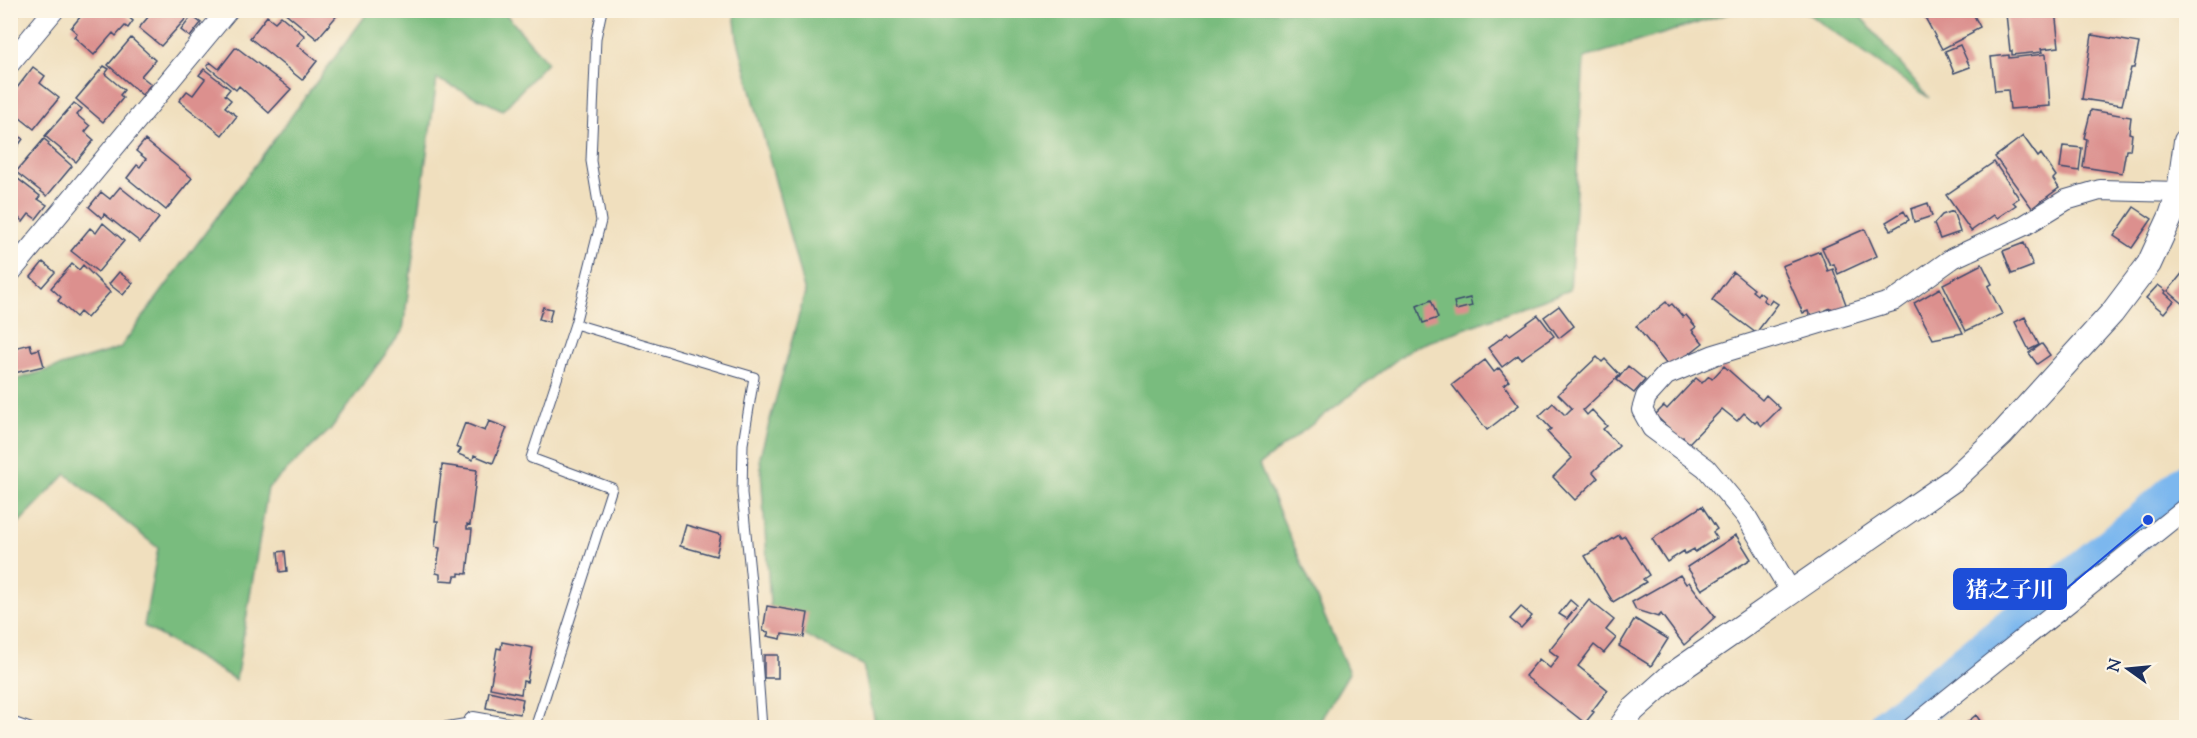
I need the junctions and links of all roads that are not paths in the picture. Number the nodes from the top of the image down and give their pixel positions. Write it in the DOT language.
graph roads {
  1 [pos="54,10"];
  2 [pos="228,10"];
  3 [pos="602,10"];
  4 [pos="10,63"];
  5 [pos="2187,141"];
  6 [pos="2179,192"];
  7 [pos="10,273"];
  8 [pos="575,324"];
  9 [pos="2187,508"];
  10 [pos="1791,592"];
  11 [pos="10,721"];
  12 [pos="473,725"];
  13 [pos="30,728"];
  14 [pos="440,728"];
  15 [pos="508,728"];
  16 [pos="535,728"];
  17 [pos="762,728"];
  18 [pos="1620,728"];
  19 [pos="1912,728"];
  1 -- 4 [label="street"];
  2 -- 7 [label="street"];
  3 -- 8 [label="lane"];
  5 -- 6 [label="street"];
  6 -- 10 [label="street"];
  6 -- 10 [label="street"];
  8 -- 16 [label="lane"];
  8 -- 17 [label="lane"];
  9 -- 19 [label="street"];
  10 -- 18 [label="street"];
  11 -- 13 [label="lane"];
  12 -- 14 [label="lane"];
  12 -- 15 [label="street"];
}
